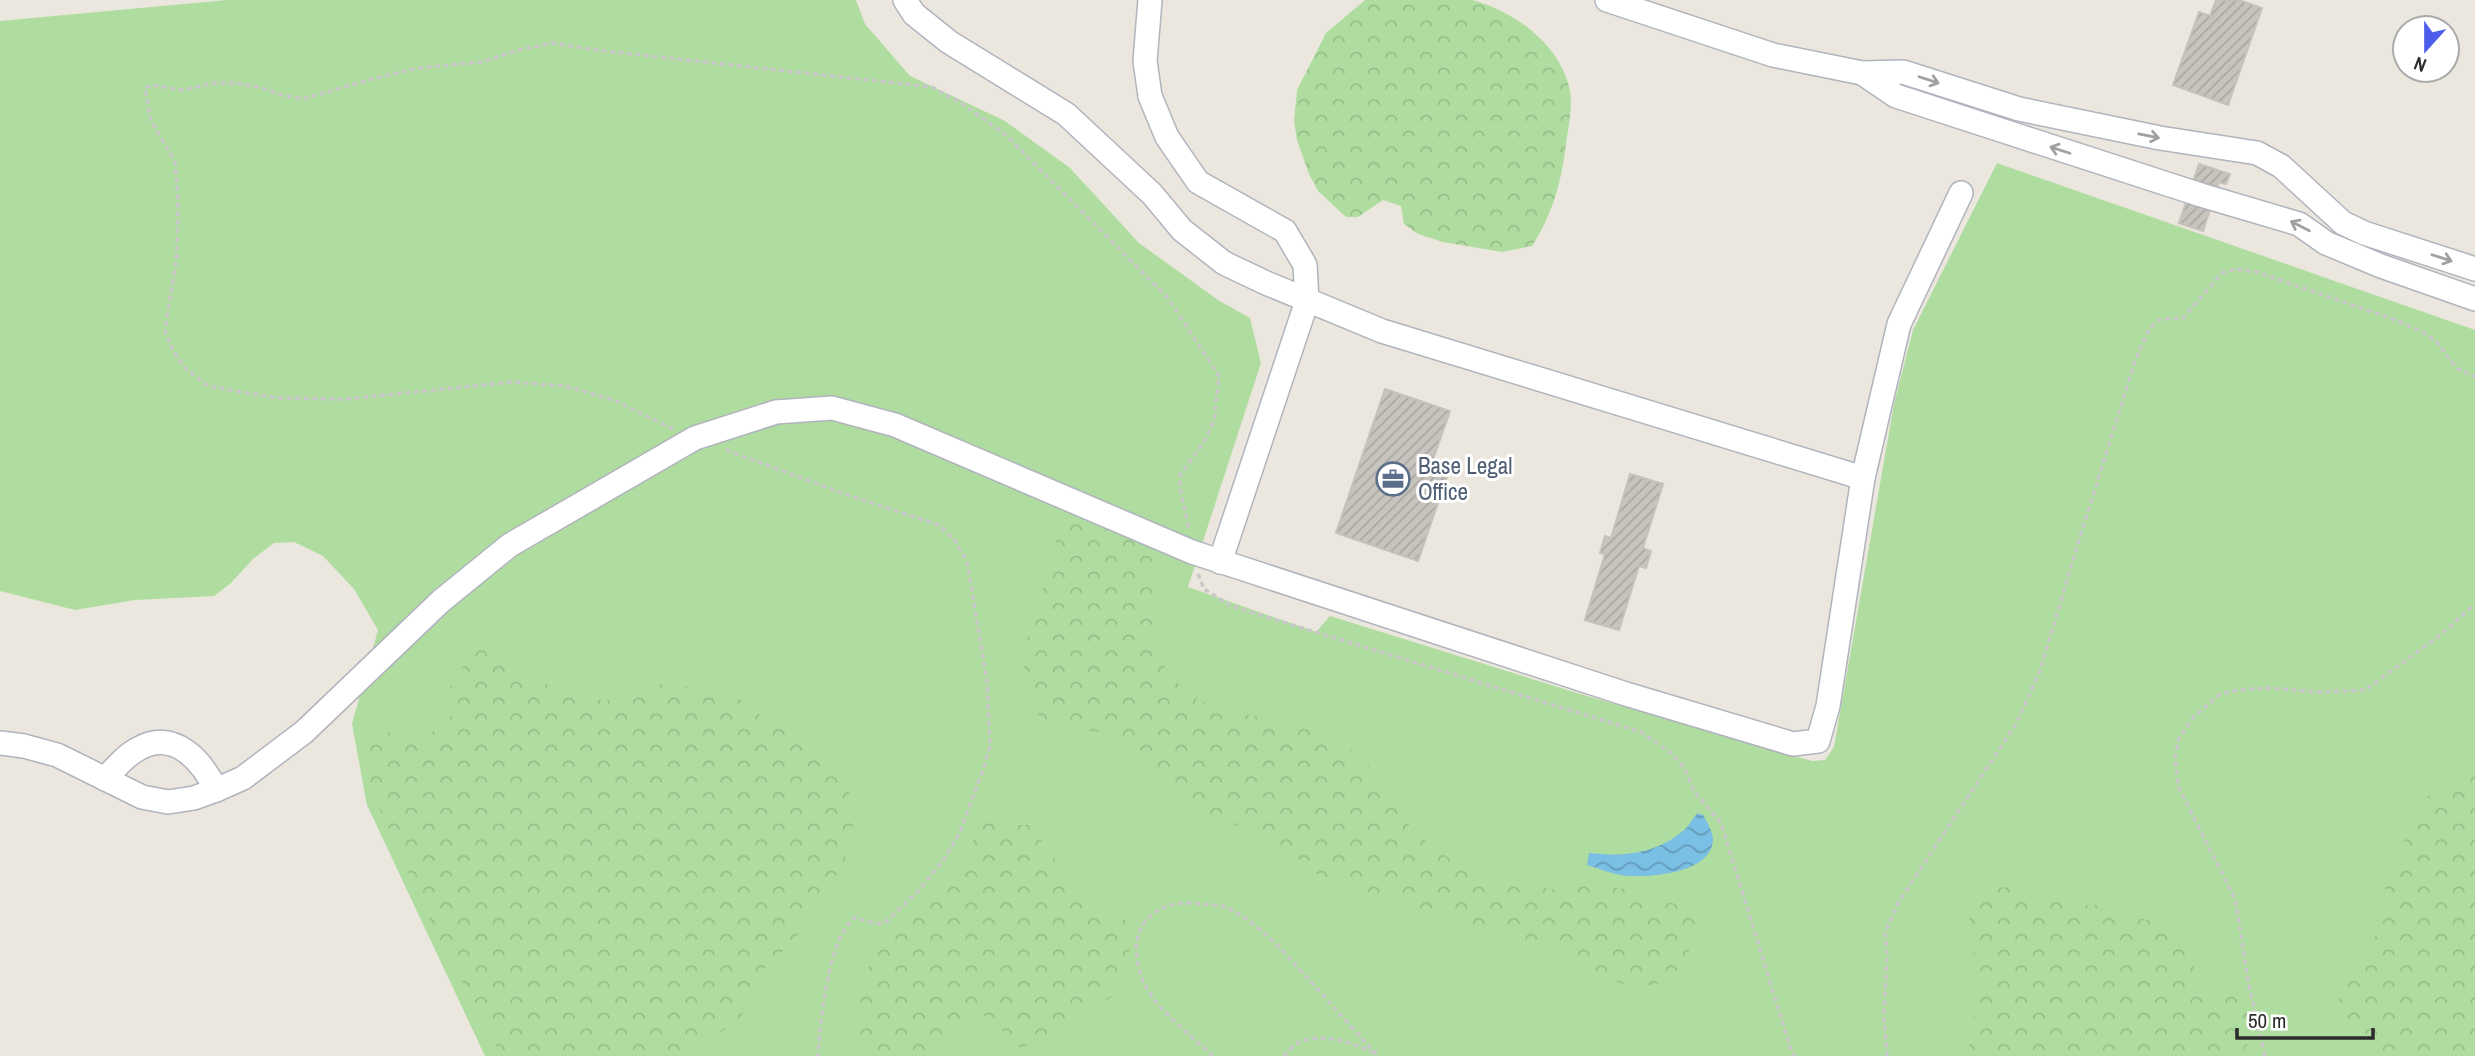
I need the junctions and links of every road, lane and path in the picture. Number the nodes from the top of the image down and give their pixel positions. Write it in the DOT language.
graph roads {
  1 [pos="905,0"];
  2 [pos="1150,0"];
  3 [pos="1607,0"];
  4 [pos="1862,73"];
  5 [pos="1961,193"];
  6 [pos="2394,250"];
  7 [pos="2475,269"];
  8 [pos="2475,299"];
  9 [pos="1307,300"];
  10 [pos="2475,377"];
  11 [pos="1863,478"];
  12 [pos="1220,562"];
  13 [pos="2475,604"];
  14 [pos="0,743"];
  15 [pos="105,779"];
  16 [pos="216,790"];
  17 [pos="1735,866"];
  18 [pos="1378,1055"];
  19 [pos="1793,1055"];
  20 [pos="1213,1056"];
  21 [pos="1284,1056"];
  22 [pos="1886,1056"];
  23 [pos="2265,1056"];
  1 -- 9 [label="street"];
  2 -- 9 [label="street"];
  3 -- 4 [label="street"];
  6 -- 4 [label="street, one-way"];
  4 -- 6 [label="street, one-way"];
  5 -- 11 [label="street"];
  6 -- 7 [label="street, one-way"];
  6 -- 8 [label="street"];
  9 -- 11 [label="street"];
  9 -- 12 [label="street"];
  10 -- 22 [label="path"];
  11 -- 12 [label="street"];
  12 -- 16 [label="street"];
  13 -- 23 [label="path"];
  14 -- 15 [label="street"];
  15 -- 16 [label="street"];
  15 -- 16 [label="street"];
  17 -- 19 [label="path"];
  18 -- 20 [label="path"];
  18 -- 21 [label="path"];
}
